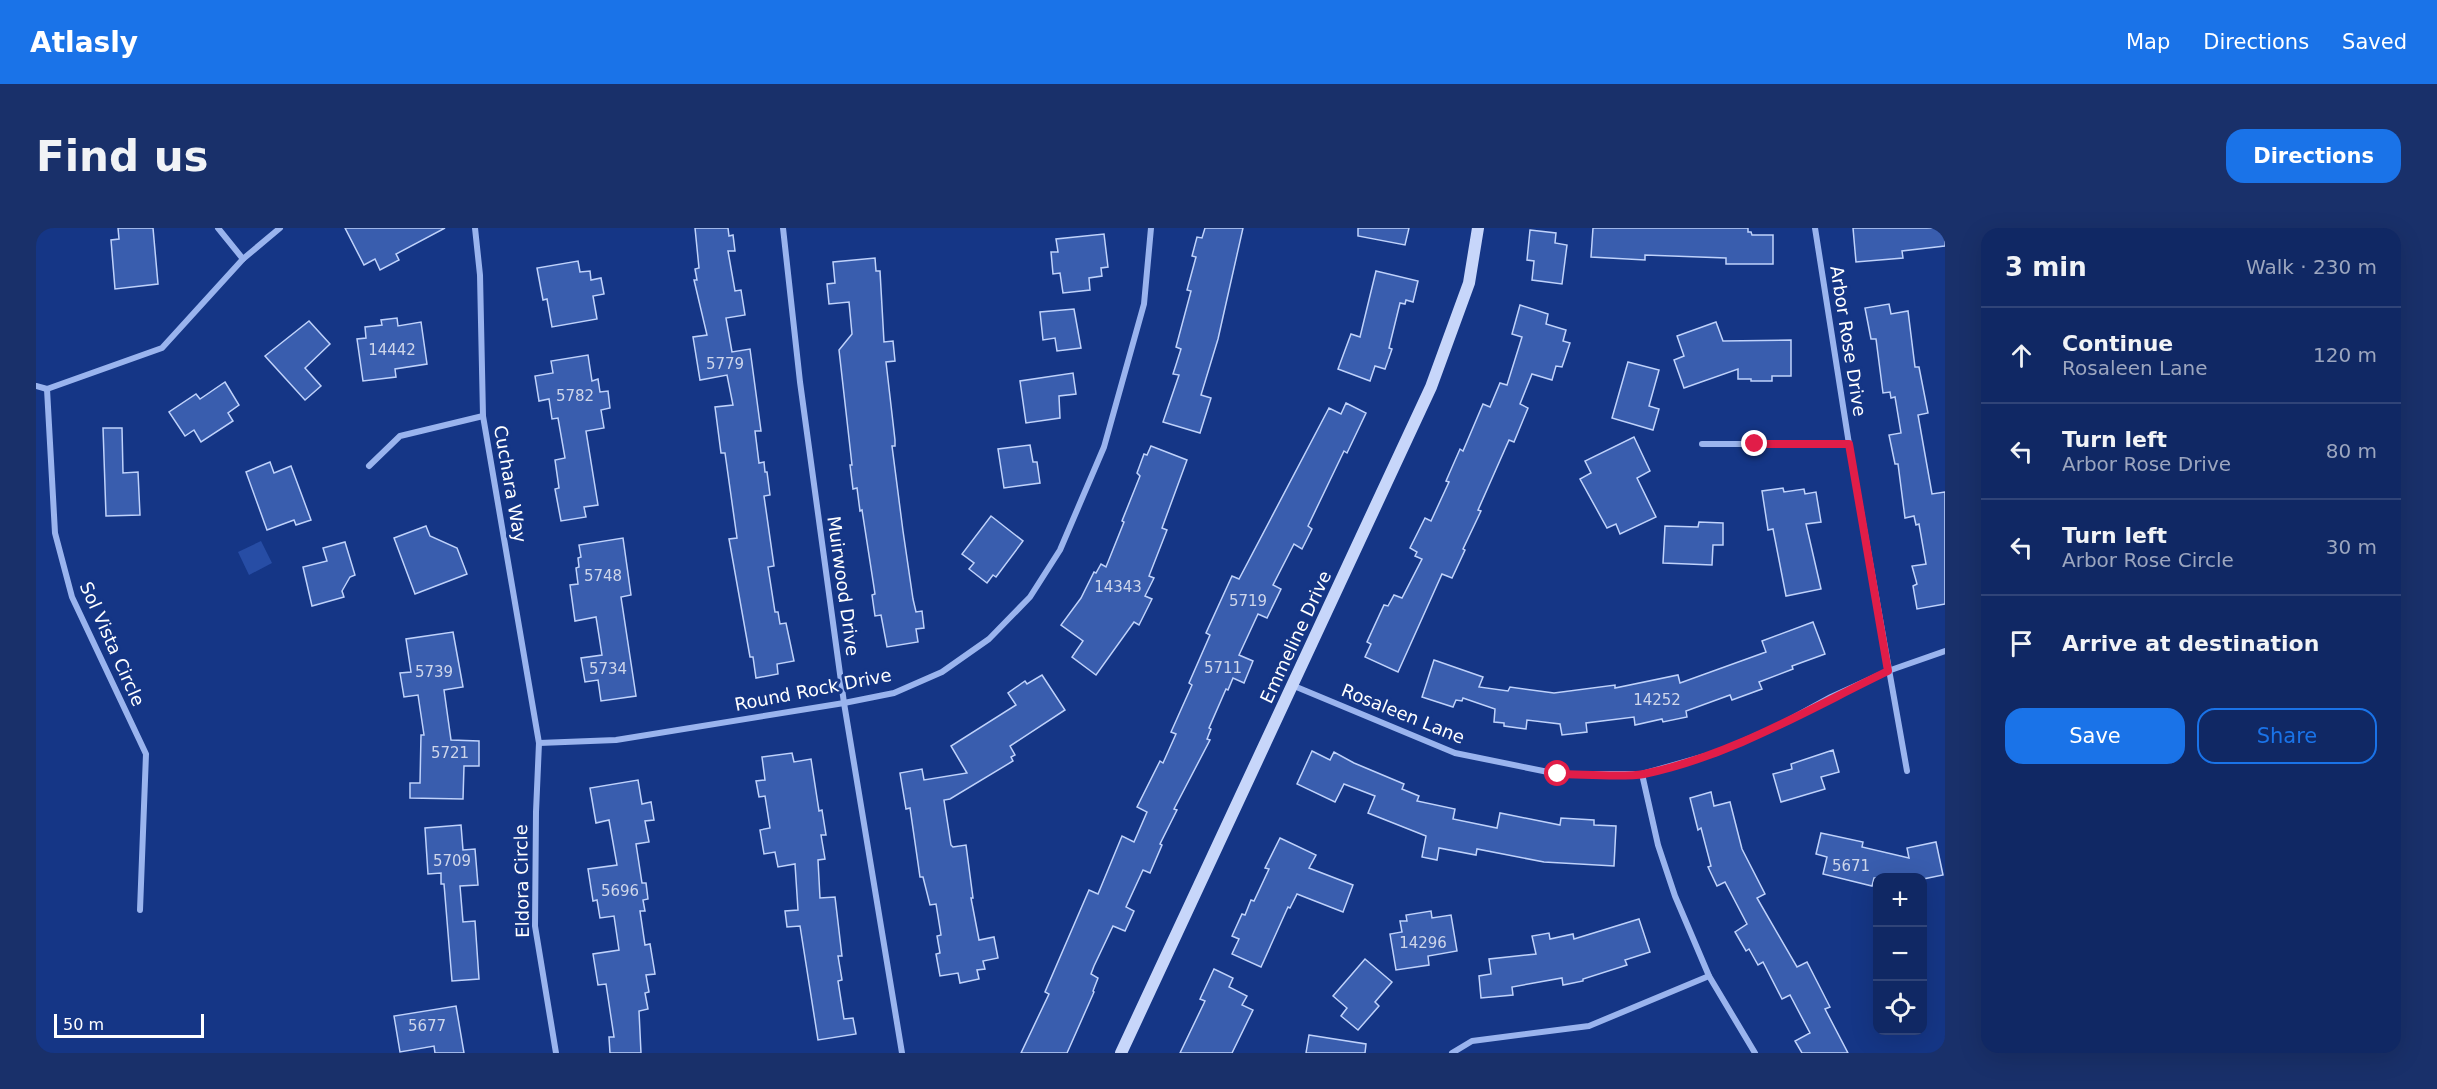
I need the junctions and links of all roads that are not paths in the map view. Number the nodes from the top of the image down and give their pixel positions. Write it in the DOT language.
graph roads {
  1 [pos="219,228"];
  2 [pos="280,228"];
  3 [pos="476,228"];
  4 [pos="783,228"];
  5 [pos="1151,228"];
  6 [pos="1478,228"];
  7 [pos="1815,228"];
  8 [pos="243,259"];
  9 [pos="36,386"];
  10 [pos="48,389"];
  11 [pos="483,416"];
  12 [pos="1702,444"];
  13 [pos="1849,444"];
  14 [pos="369,466"];
  15 [pos="1945,651"];
  16 [pos="1888,671"];
  17 [pos="1294,686"];
  18 [pos="844,703"];
  19 [pos="539,743"];
  20 [pos="1907,771"];
  21 [pos="1642,774"];
  22 [pos="140,910"];
  23 [pos="1709,976"];
  24 [pos="556,1053"];
  25 [pos="902,1053"];
  26 [pos="1121,1053"];
  27 [pos="1452,1053"];
  28 [pos="1755,1053"];
  1 -- 8 [label="street"];
  2 -- 8 [label="street"];
  3 -- 11 [label="street, Cuchara Way"];
  4 -- 18 [label="street, Muirwood Drive"];
  5 -- 18 [label="street, Round Rock Drive"];
  6 -- 17 [label="street, Emmeline Drive"];
  7 -- 13 [label="street, Arbor Rose Drive"];
  8 -- 10 [label="street"];
  9 -- 10 [label="street"];
  10 -- 22 [label="street, Sol Vista Circle"];
  11 -- 14 [label="street"];
  11 -- 19 [label="street, Cuchara Way"];
  12 -- 13 [label="street"];
  13 -- 16 [label="street, Arbor Rose Drive"];
  15 -- 16 [label="street, Rosaleen Lane"];
  16 -- 20 [label="street, Arbor Rose Drive"];
  16 -- 21 [label="street, Rosaleen Lane"];
  17 -- 21 [label="street, Rosaleen Lane"];
  17 -- 26 [label="street, Emmeline Drive"];
  18 -- 19 [label="street, Round Rock Drive"];
  18 -- 25 [label="street, Muirwood Drive"];
  19 -- 24 [label="street, Eldora Circle"];
  21 -- 23 [label="street"];
  23 -- 27 [label="street"];
  23 -- 28 [label="street"];
}
